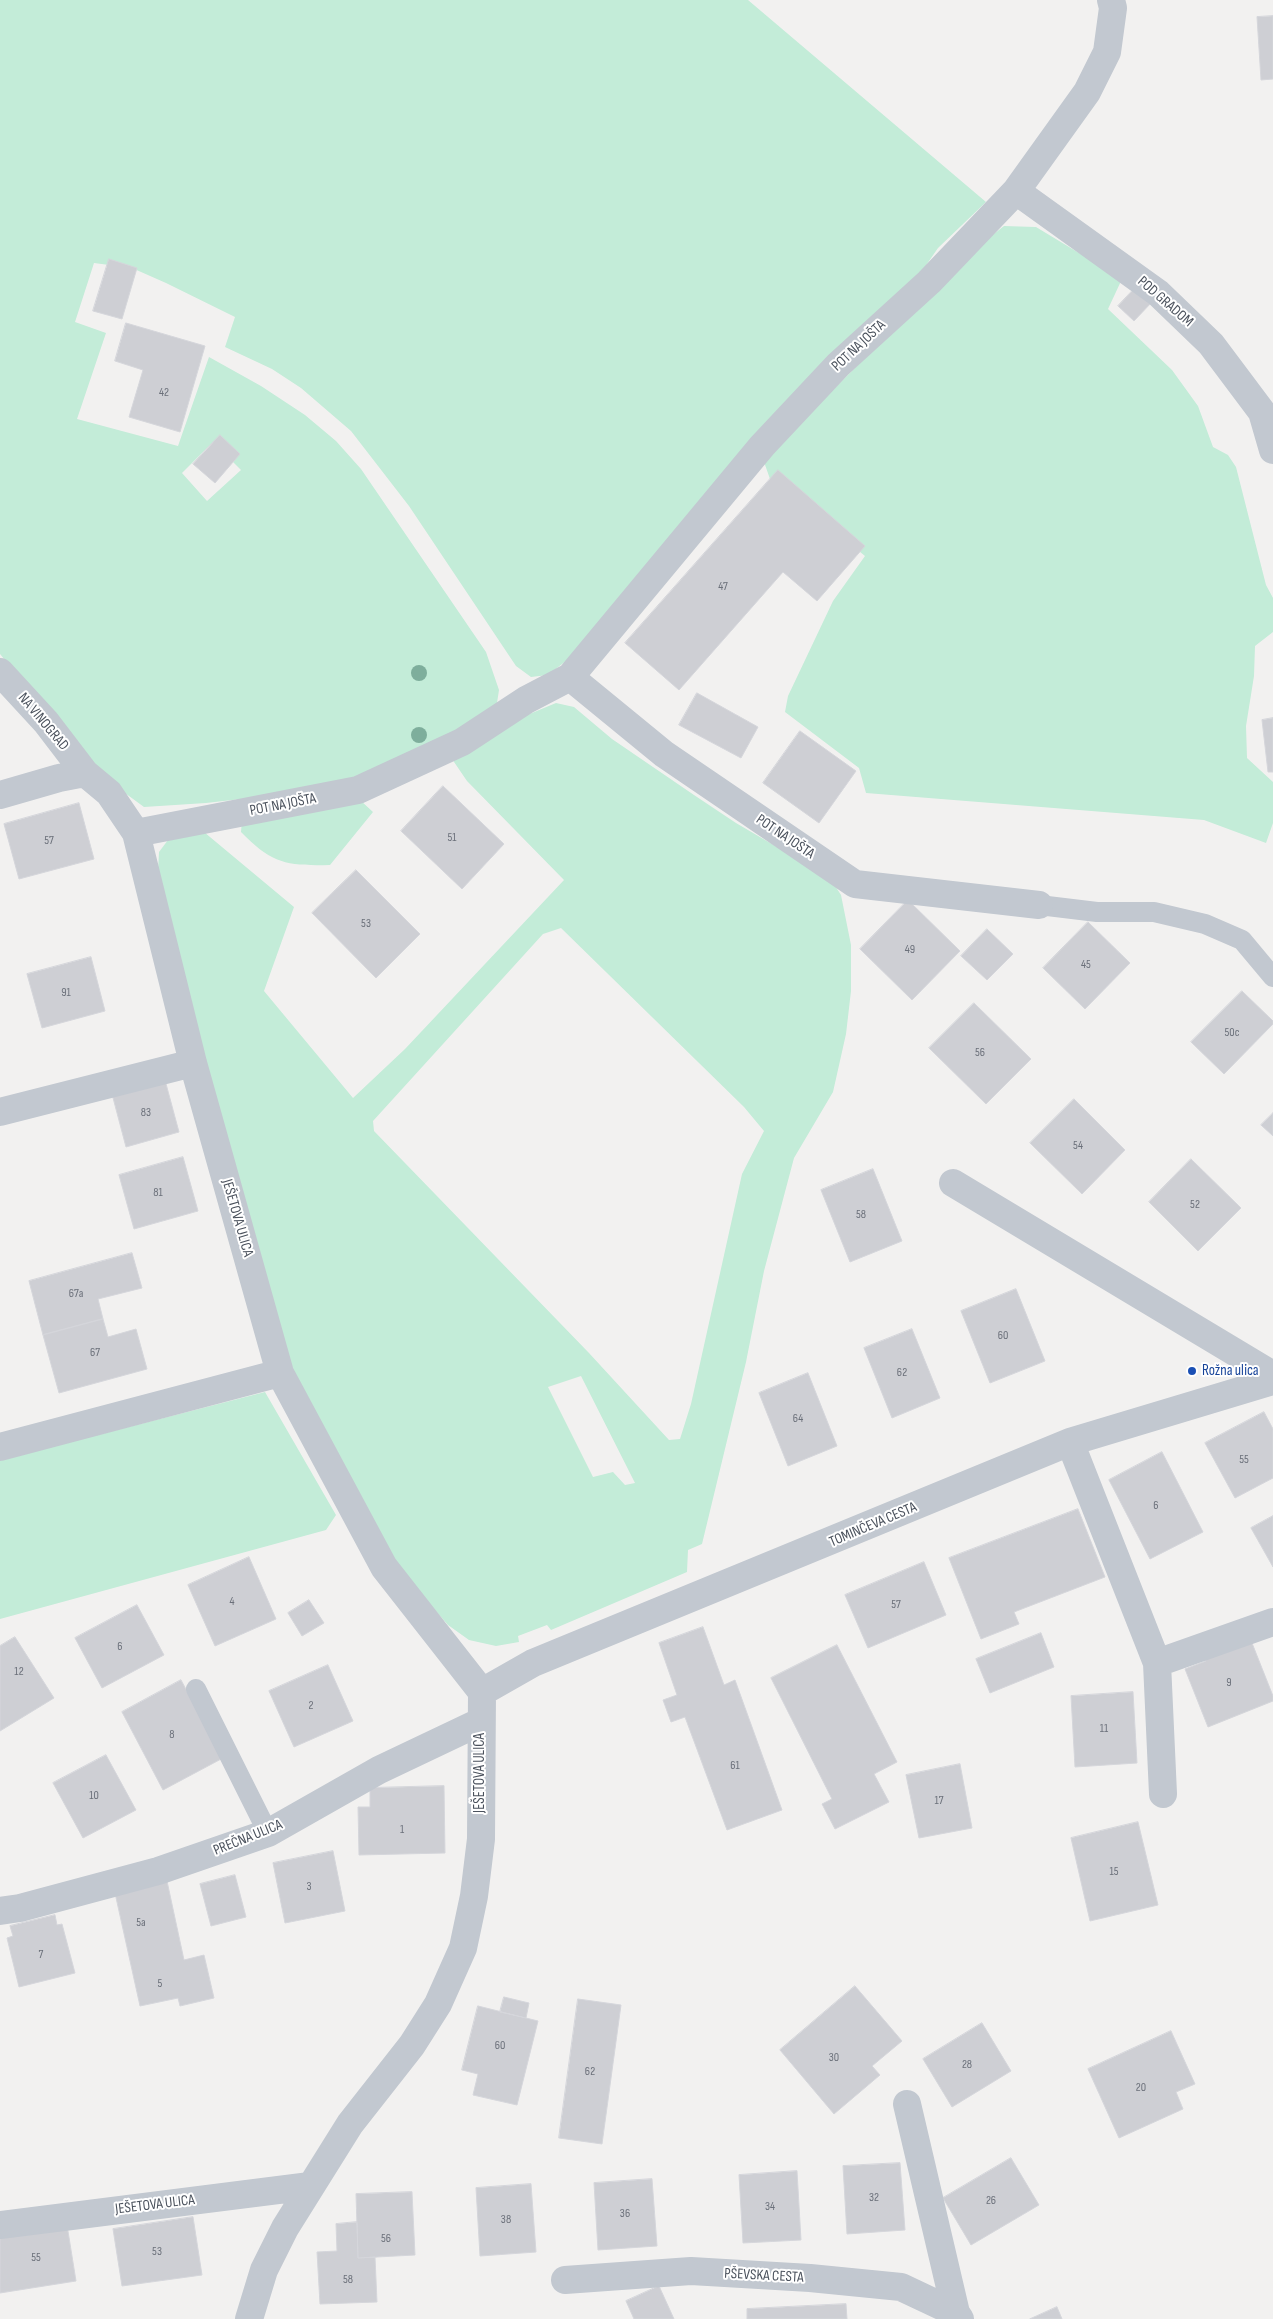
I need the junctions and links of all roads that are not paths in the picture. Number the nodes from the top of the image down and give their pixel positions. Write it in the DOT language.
graph roads {
  1 [pos="1111,0"];
  2 [pos="1016,191"];
  3 [pos="1273,450"];
  4 [pos="0,672"];
  5 [pos="570,677"];
  6 [pos="85,773"];
  7 [pos="0,795"];
  8 [pos="136,833"];
  9 [pos="1039,905"];
  10 [pos="1273,977"];
  11 [pos="193,1063"];
  12 [pos="0,1112"];
  13 [pos="953,1183"];
  14 [pos="280,1374"];
  15 [pos="1273,1375"];
  16 [pos="1273,1381"];
  17 [pos="1070,1442"];
  18 [pos="0,1447"];
  19 [pos="1273,1622"];
  20 [pos="1157,1663"];
  21 [pos="196,1689"];
  22 [pos="482,1692"];
  23 [pos="480,1722"];
  24 [pos="1163,1794"];
  25 [pos="268,1833"];
  26 [pos="0,1910"];
  27 [pos="907,2104"];
  28 [pos="310,2186"];
  29 [pos="0,2224"];
  30 [pos="566,2280"];
  31 [pos="958,2316"];
  32 [pos="249,2319"];
  1 -- 2 [label="street, POT NA JOŠTA"];
  2 -- 3 [label="street, POD GRADOM"];
  2 -- 5 [label="street, POT NA JOŠTA"];
  4 -- 6 [label="street, NA VINOGRAD"];
  5 -- 8 [label="street, POT NA JOŠTA"];
  5 -- 9 [label="street, POT NA JOŠTA"];
  6 -- 7 [label="street"];
  6 -- 8 [label="street"];
  8 -- 11 [label="street, JEŠETOVA ULICA"];
  9 -- 10 [label="lane"];
  11 -- 12 [label="street"];
  11 -- 14 [label="street, JEŠETOVA ULICA"];
  13 -- 15 [label="street"];
  14 -- 18 [label="street"];
  14 -- 22 [label="street, JEŠETOVA ULICA"];
  16 -- 17 [label="street, TOMINČEVA CESTA"];
  17 -- 20 [label="street"];
  17 -- 22 [label="street, TOMINČEVA CESTA"];
  19 -- 20 [label="street"];
  20 -- 24 [label="street"];
  21 -- 25 [label="lane"];
  22 -- 23 [label="street, JEŠETOVA ULICA"];
  23 -- 25 [label="street, PREČNA ULICA"];
  23 -- 28 [label="street, JEŠETOVA ULICA"];
  25 -- 26 [label="street, PREČNA ULICA"];
  27 -- 31 [label="street, PŠEVSKA CESTA"];
  28 -- 29 [label="street, JEŠETOVA ULICA"];
  28 -- 32 [label="street, JEŠETOVA ULICA"];
  30 -- 31 [label="street, PŠEVSKA CESTA"];
}
